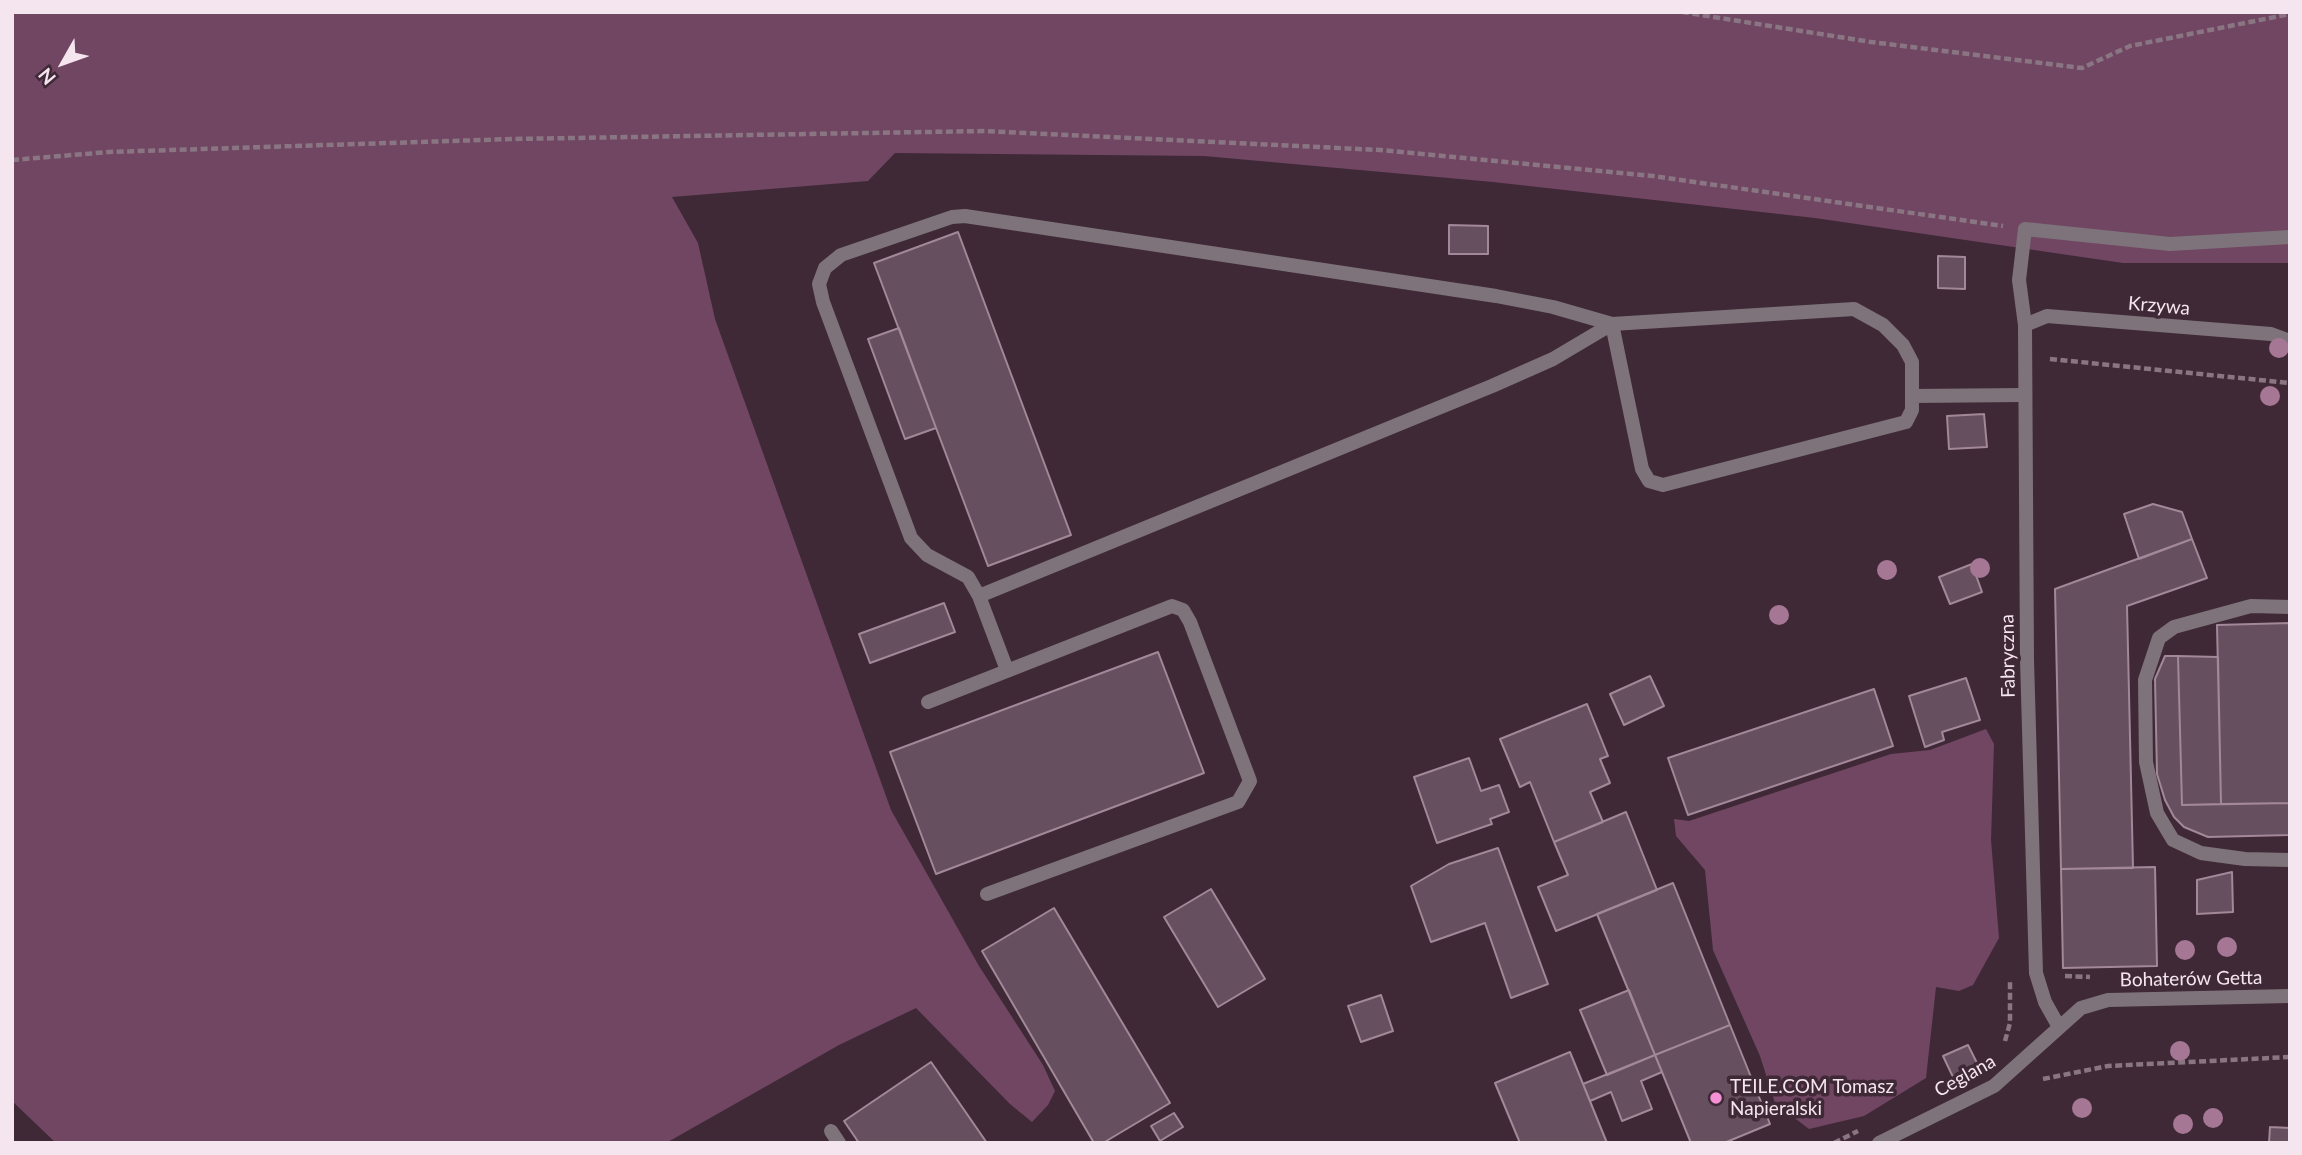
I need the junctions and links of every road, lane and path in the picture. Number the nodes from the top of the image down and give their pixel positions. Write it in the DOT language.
graph roads {
  1 [pos="1682,12"];
  2 [pos="2290,14"];
  3 [pos="12,160"];
  4 [pos="2025,229"];
  5 [pos="2290,236"];
  6 [pos="1612,324"];
  7 [pos="2025,325"];
  8 [pos="2290,341"];
  9 [pos="2049,372"];
  10 [pos="2290,383"];
  11 [pos="2023,395"];
  12 [pos="1912,396"];
  13 [pos="979,596"];
  14 [pos="2290,607"];
  15 [pos="1007,670"];
  16 [pos="928,702"];
  17 [pos="2290,860"];
  18 [pos="987,894"];
  19 [pos="2057,969"];
  20 [pos="2094,977"];
  21 [pos="2010,978"];
  22 [pos="2290,996"];
  23 [pos="2059,1027"];
  24 [pos="2003,1049"];
  25 [pos="2290,1057"];
  26 [pos="2043,1079"];
  27 [pos="1869,1125"];
  28 [pos="1833,1143"];
  29 [pos="1879,1143"];
  1 -- 2 [label="path"];
  3 -- 4 [label="path"];
  4 -- 5 [label="street"];
  4 -- 7 [label="street, Fabryczna"];
  6 -- 12 [label="street"];
  6 -- 12 [label="street"];
  6 -- 13 [label="street"];
  6 -- 13 [label="street"];
  7 -- 8 [label="street, Krzywa"];
  7 -- 11 [label="street, Fabryczna"];
  9 -- 10 [label="path"];
  11 -- 12 [label="street"];
  11 -- 23 [label="street, Fabryczna"];
  13 -- 15 [label="street"];
  14 -- 17 [label="street"];
  15 -- 16 [label="street"];
  15 -- 18 [label="street"];
  19 -- 20 [label="path"];
  21 -- 24 [label="path"];
  22 -- 23 [label="street, Bohaterów Getta"];
  23 -- 29 [label="street, Ceglana"];
  25 -- 26 [label="path"];
  27 -- 28 [label="path"];
}
